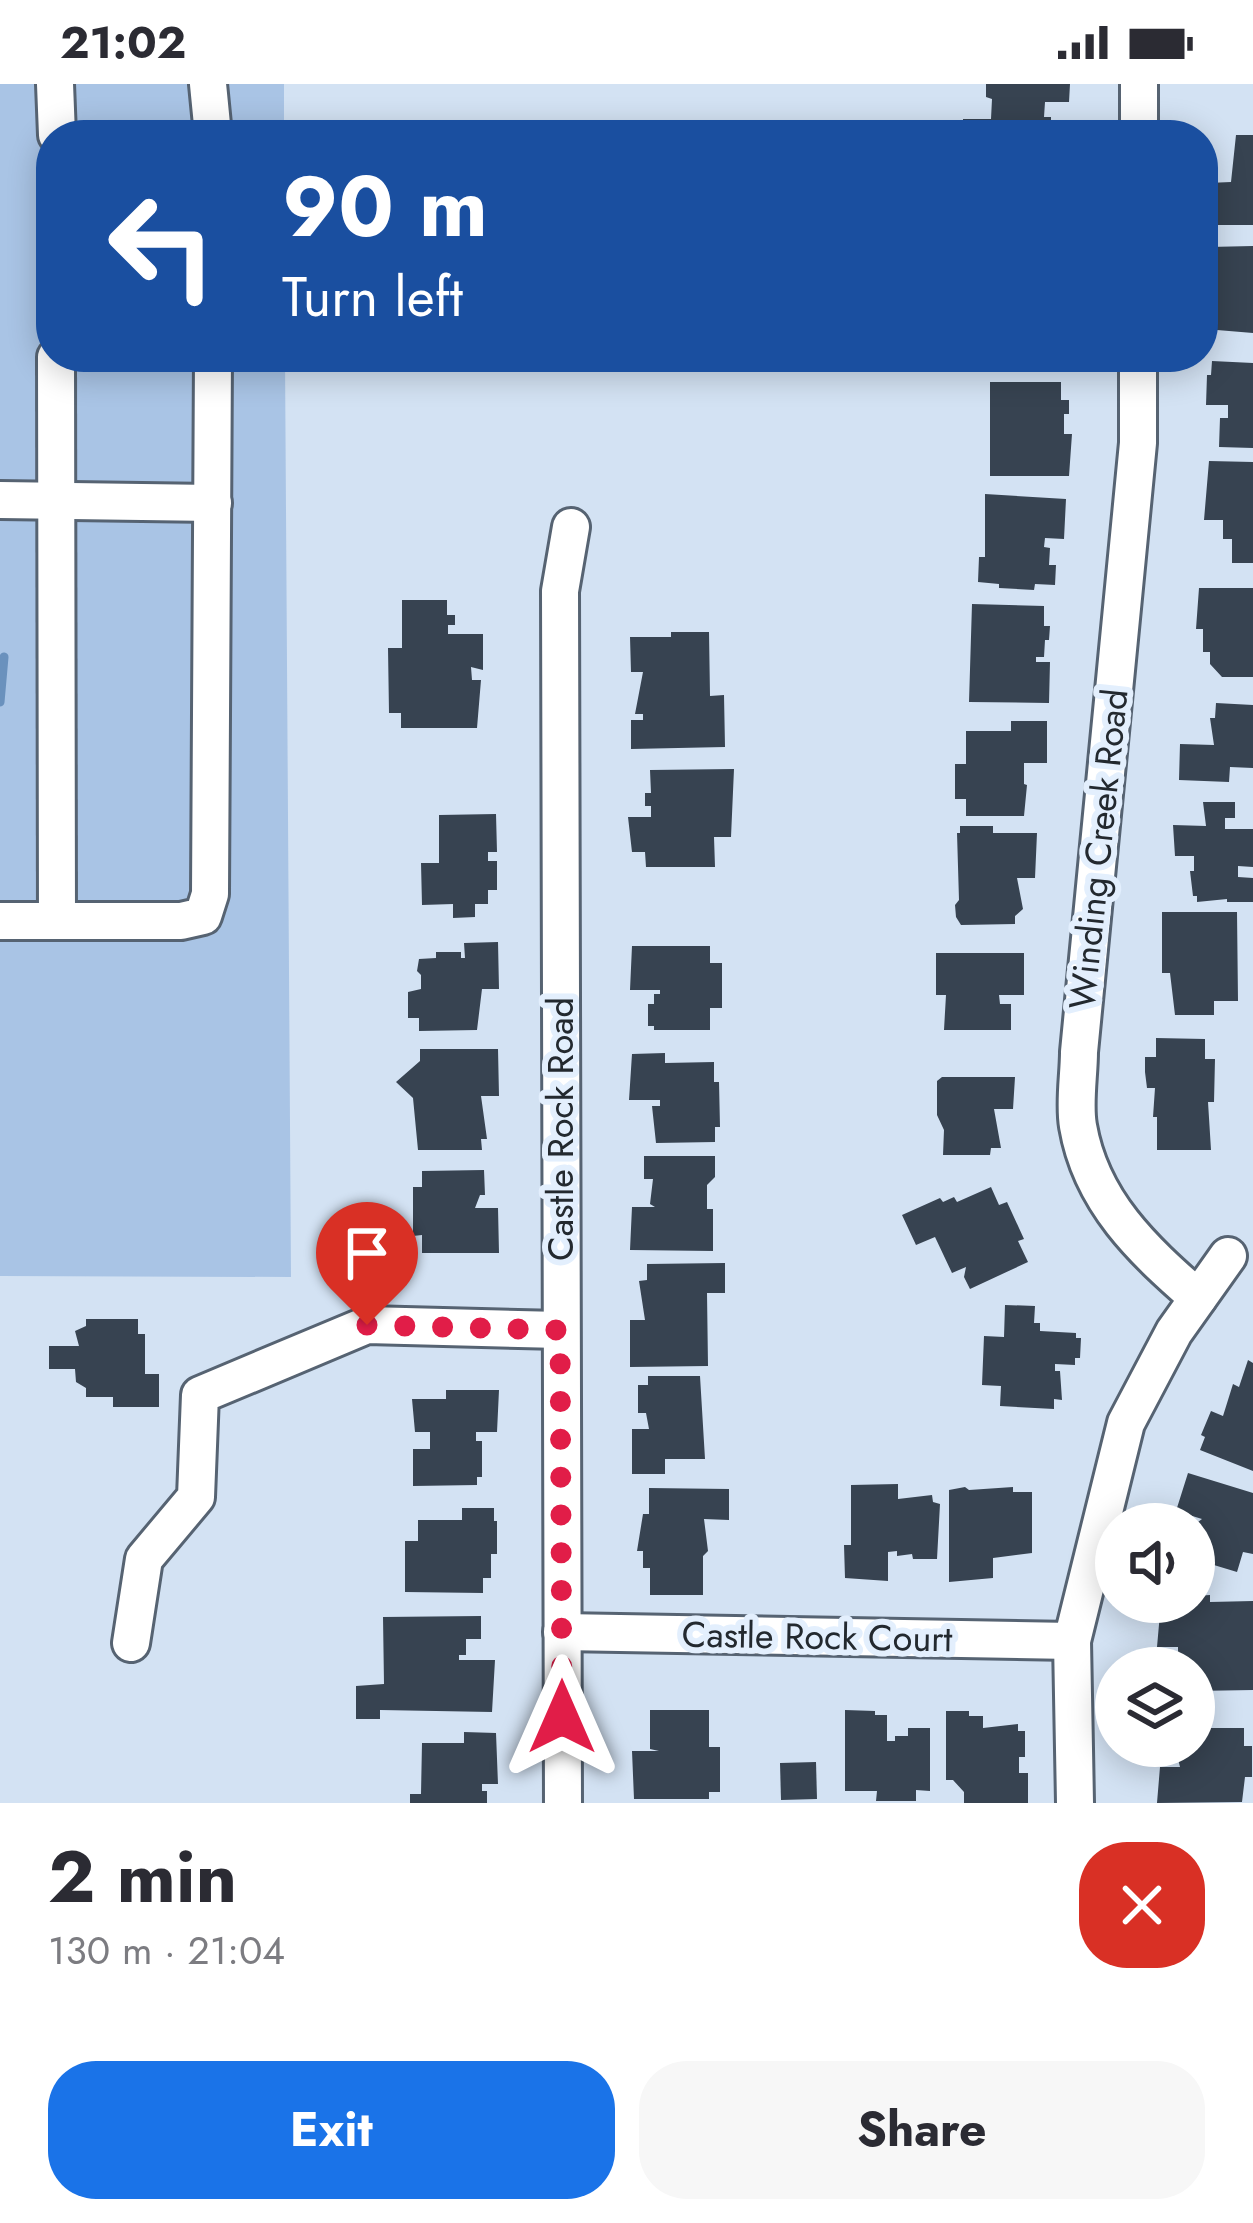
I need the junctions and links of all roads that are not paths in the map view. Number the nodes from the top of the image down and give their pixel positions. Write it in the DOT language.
graph roads {
  1 [pos="55,84"];
  2 [pos="208,84"];
  3 [pos="1139,84"];
  4 [pos="56,120"];
  5 [pos="212,120"];
  6 [pos="1139,120"];
  7 [pos="56,372"];
  8 [pos="213,372"];
  9 [pos="1138,372"];
  10 [pos="0,500"];
  11 [pos="56,501"];
  12 [pos="213,502"];
  13 [pos="572,527"];
  14 [pos="0,921"];
  15 [pos="57,921"];
  16 [pos="1228,1256"];
  17 [pos="1198,1298"];
  18 [pos="560,1330"];
  19 [pos="562,1632"];
  20 [pos="1072,1641"];
  21 [pos="131,1643"];
  22 [pos="562,1803"];
  23 [pos="1075,1803"];
  1 -- 4 [label="street"];
  2 -- 5 [label="street"];
  3 -- 6 [label="street"];
  7 -- 11 [label="street"];
  8 -- 12 [label="street"];
  9 -- 17 [label="street, Winding Creek Road"];
  10 -- 11 [label="street"];
  11 -- 12 [label="street"];
  11 -- 15 [label="street"];
  12 -- 15 [label="street"];
  13 -- 18 [label="street, Castle Rock Road"];
  14 -- 15 [label="street"];
  16 -- 17 [label="street"];
  17 -- 20 [label="street"];
  18 -- 19 [label="street, Castle Rock Road"];
  18 -- 21 [label="street"];
  19 -- 20 [label="street, Castle Rock Court"];
  19 -- 22 [label="street, Castle Rock Road"];
  20 -- 23 [label="street"];
}
